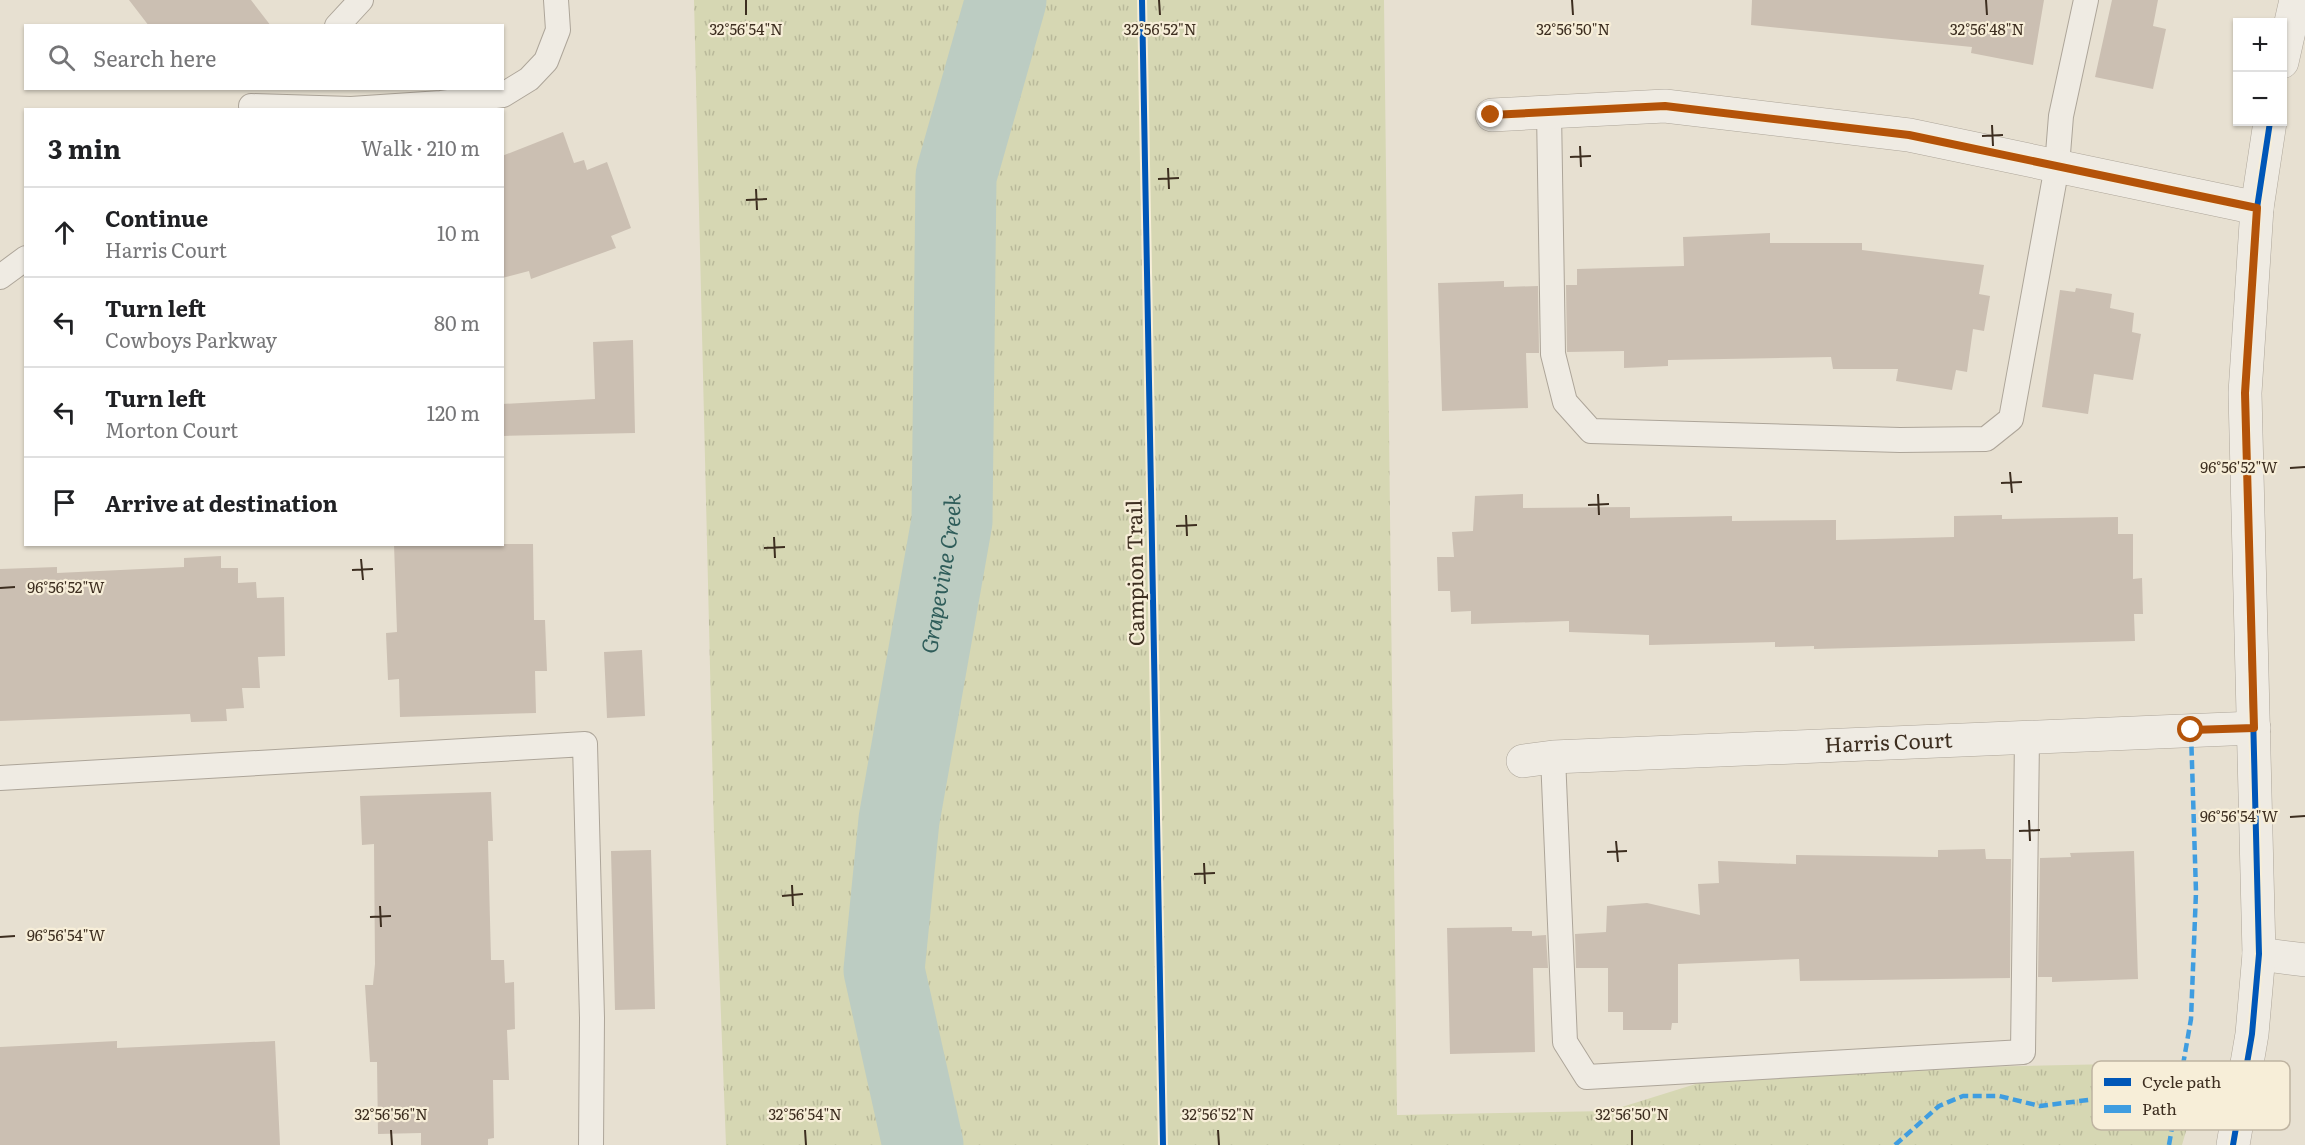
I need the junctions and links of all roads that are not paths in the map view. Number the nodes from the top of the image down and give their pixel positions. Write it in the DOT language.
graph roads {
  1 [pos="361,0"];
  2 [pos="556,0"];
  3 [pos="2086,0"];
  4 [pos="2296,0"];
  5 [pos="339,24"];
  6 [pos="2287,43"];
  7 [pos="276,90"];
  8 [pos="248,108"];
  9 [pos="366,108"];
  10 [pos="1549,112"];
  11 [pos="1491,115"];
  12 [pos="2269,126"];
  13 [pos="2057,166"];
  14 [pos="2257,208"];
  15 [pos="24,259"];
  16 [pos="0,277"];
  17 [pos="2254,728"];
  18 [pos="2027,738"];
  19 [pos="1538,759"];
  20 [pos="0,778"];
  21 [pos="2259,954"];
  22 [pos="2305,960"];
  23 [pos="2248,1061"];
  24 [pos="2236,1130"];
  25 [pos="591,1145"];
  26 [pos="2233,1145"];
  1 -- 5 [label="lane"];
  2 -- 9 [label="lane"];
  3 -- 13 [label="lane"];
  4 -- 6 [label="street"];
  7 -- 8 [label="lane"];
  10 -- 11 [label="street"];
  10 -- 13 [label="street"];
  10 -- 13 [label="lane"];
  12 -- 14 [label="street"];
  13 -- 14 [label="street"];
  14 -- 17 [label="street"];
  15 -- 16 [label="lane"];
  17 -- 18 [label="street, Harris Court"];
  17 -- 21 [label="street"];
  18 -- 19 [label="street, Harris Court"];
  18 -- 19 [label="lane"];
  20 -- 25 [label="lane"];
  21 -- 22 [label="street"];
  21 -- 23 [label="street"];
  24 -- 26 [label="street"];
}
